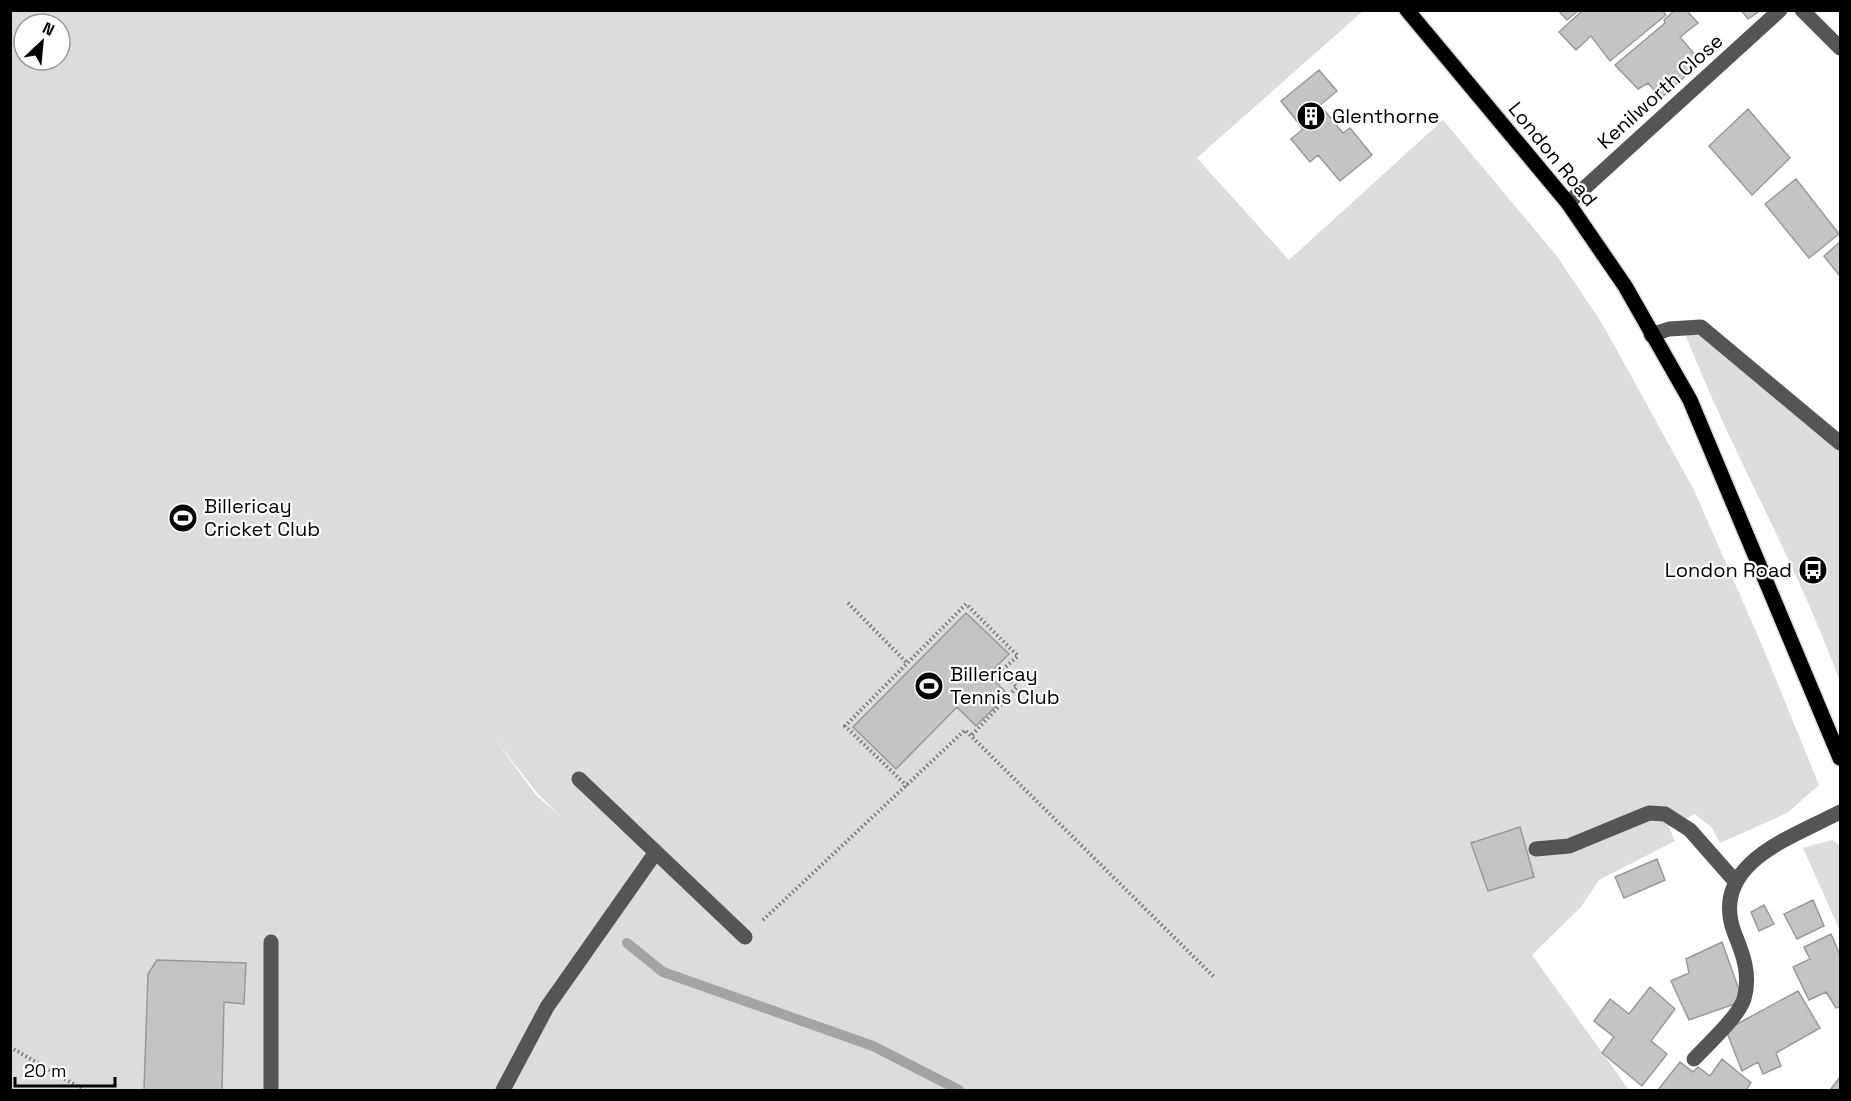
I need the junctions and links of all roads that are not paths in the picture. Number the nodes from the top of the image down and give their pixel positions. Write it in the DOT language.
graph roads {
  1 [pos="1407,10"];
  2 [pos="1780,10"];
  3 [pos="1802,10"];
  4 [pos="1840,48"];
  5 [pos="1568,203"];
  6 [pos="1651,335"];
  7 [pos="1840,444"];
  8 [pos="1840,758"];
  9 [pos="579,779"];
  10 [pos="1840,812"];
  11 [pos="1536,849"];
  12 [pos="656,852"];
  13 [pos="1734,880"];
  14 [pos="745,937"];
  15 [pos="271,942"];
  16 [pos="1694,1059"];
  17 [pos="272,1090"];
  18 [pos="503,1090"];
  1 -- 5 [label="main road, London Road"];
  2 -- 5 [label="street, Kenilworth Close"];
  3 -- 4 [label="street"];
  5 -- 6 [label="main road, London Road"];
  6 -- 7 [label="street"];
  6 -- 8 [label="main road, London Road"];
  9 -- 12 [label="street"];
  10 -- 13 [label="street"];
  11 -- 13 [label="street"];
  12 -- 14 [label="street"];
  12 -- 18 [label="street"];
  13 -- 16 [label="street"];
  15 -- 17 [label="street"];
}
